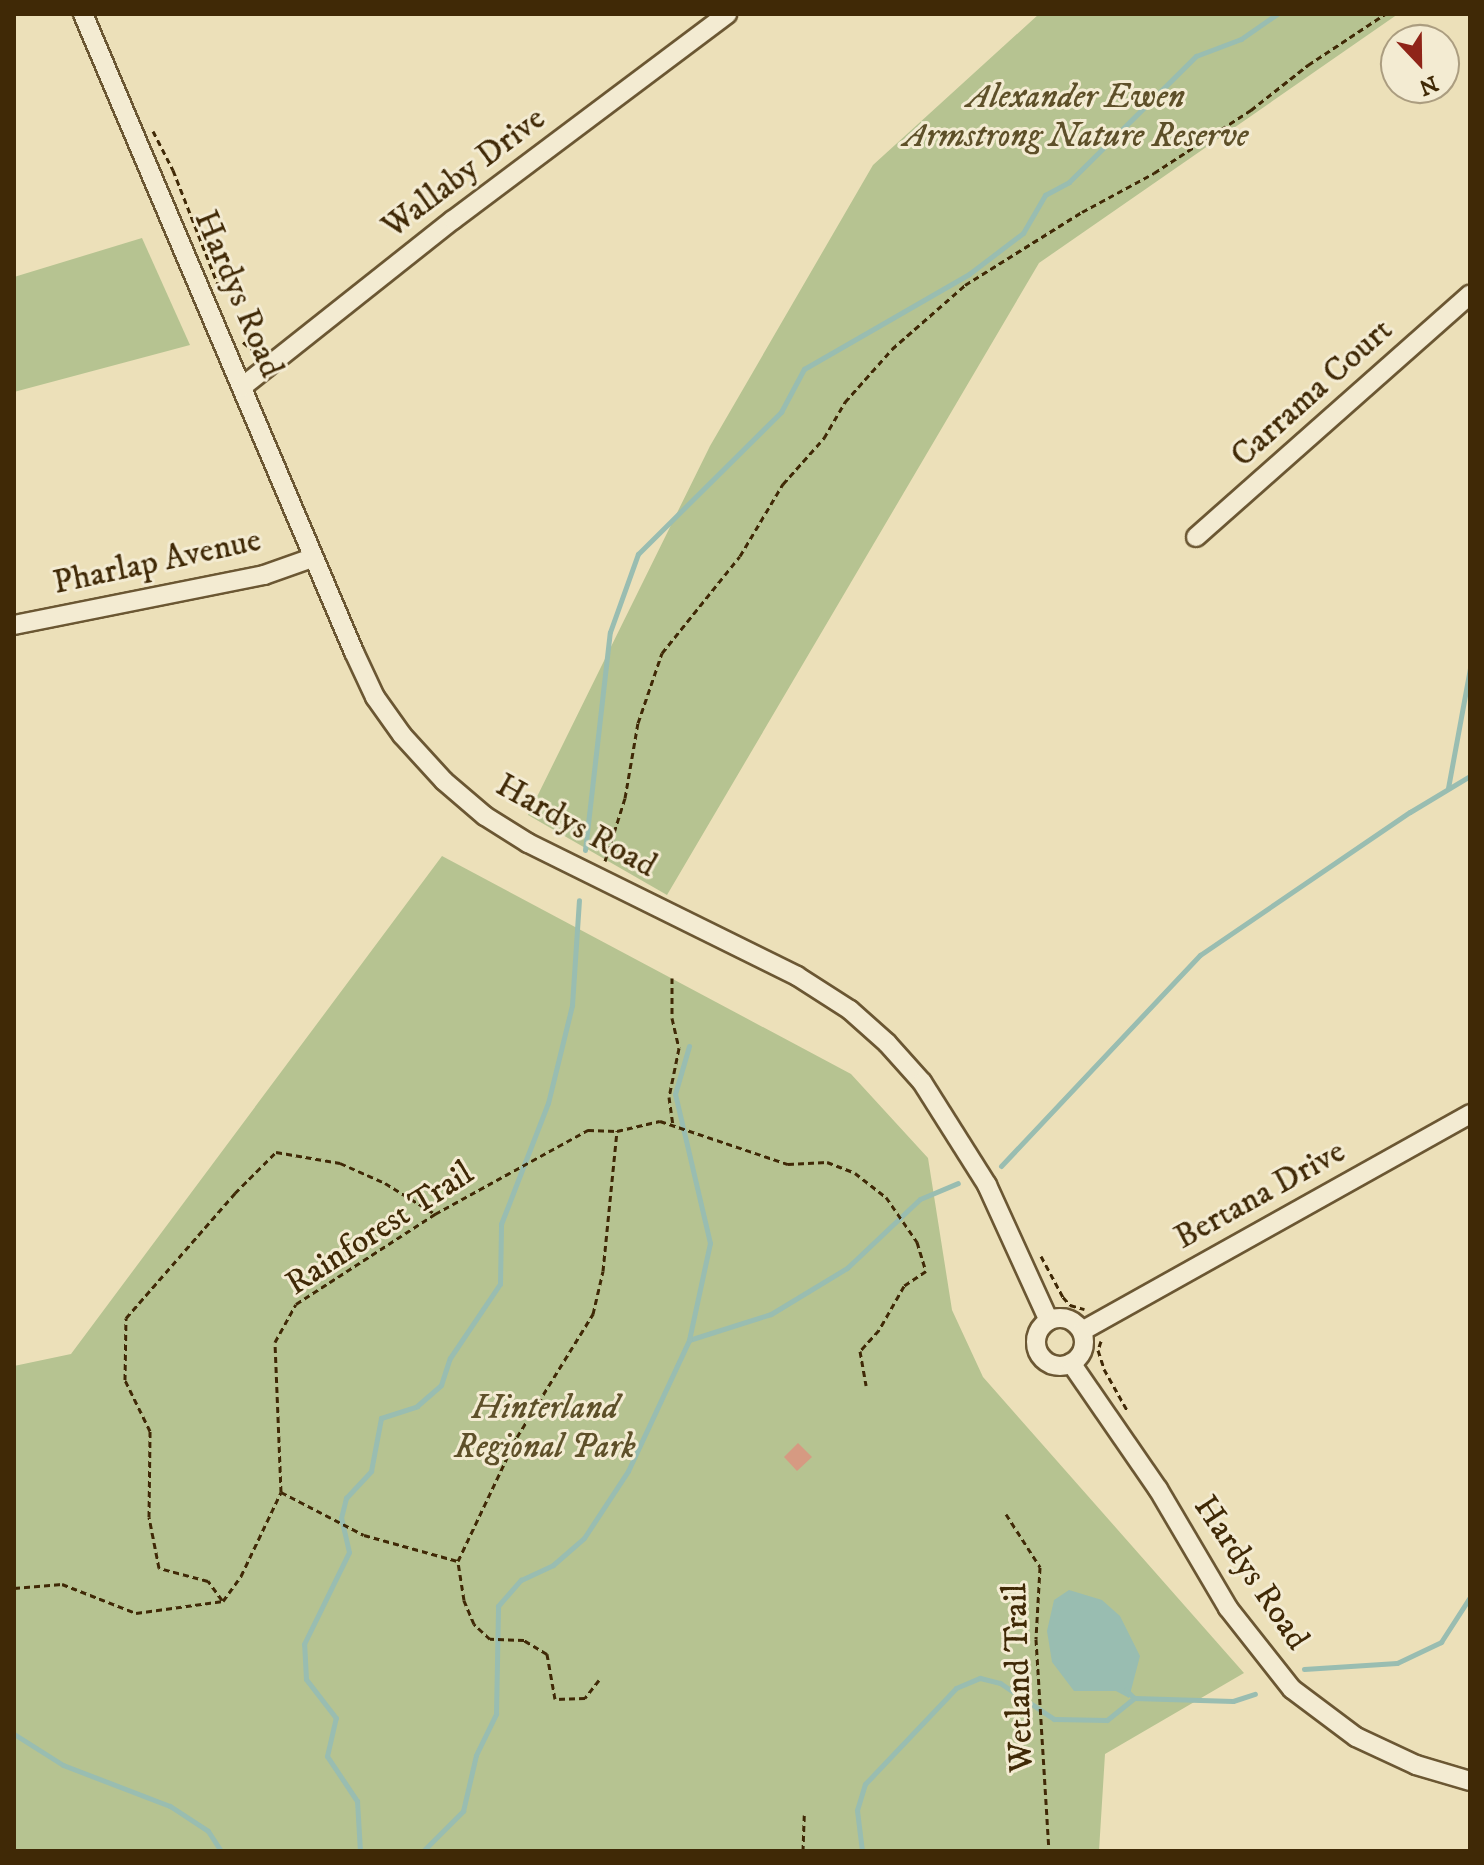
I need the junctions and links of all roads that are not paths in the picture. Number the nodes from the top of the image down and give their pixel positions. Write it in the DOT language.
graph roads {
  1 [pos="83,14"];
  2 [pos="727,14"];
  3 [pos="1470,295"];
  4 [pos="242,387"];
  5 [pos="1196,537"];
  6 [pos="312,558"];
  7 [pos="14,625"];
  8 [pos="1470,1114"];
  9 [pos="1049,1321"];
  10 [pos="1082,1331"];
  11 [pos="1071,1363"];
  12 [pos="1470,1781"];
  1 -- 4 [label="street, Hardys Road"];
  2 -- 4 [label="street, Wallaby Drive"];
  3 -- 5 [label="street, Carrama Court"];
  4 -- 6 [label="street, Hardys Road"];
  6 -- 7 [label="street, Pharlap Avenue"];
  6 -- 9 [label="street, Hardys Road"];
  8 -- 10 [label="street, Bertana Drive"];
  9 -- 10 [label="street"];
  9 -- 11 [label="street"];
  10 -- 11 [label="street"];
  11 -- 12 [label="street, Hardys Road"];
}
